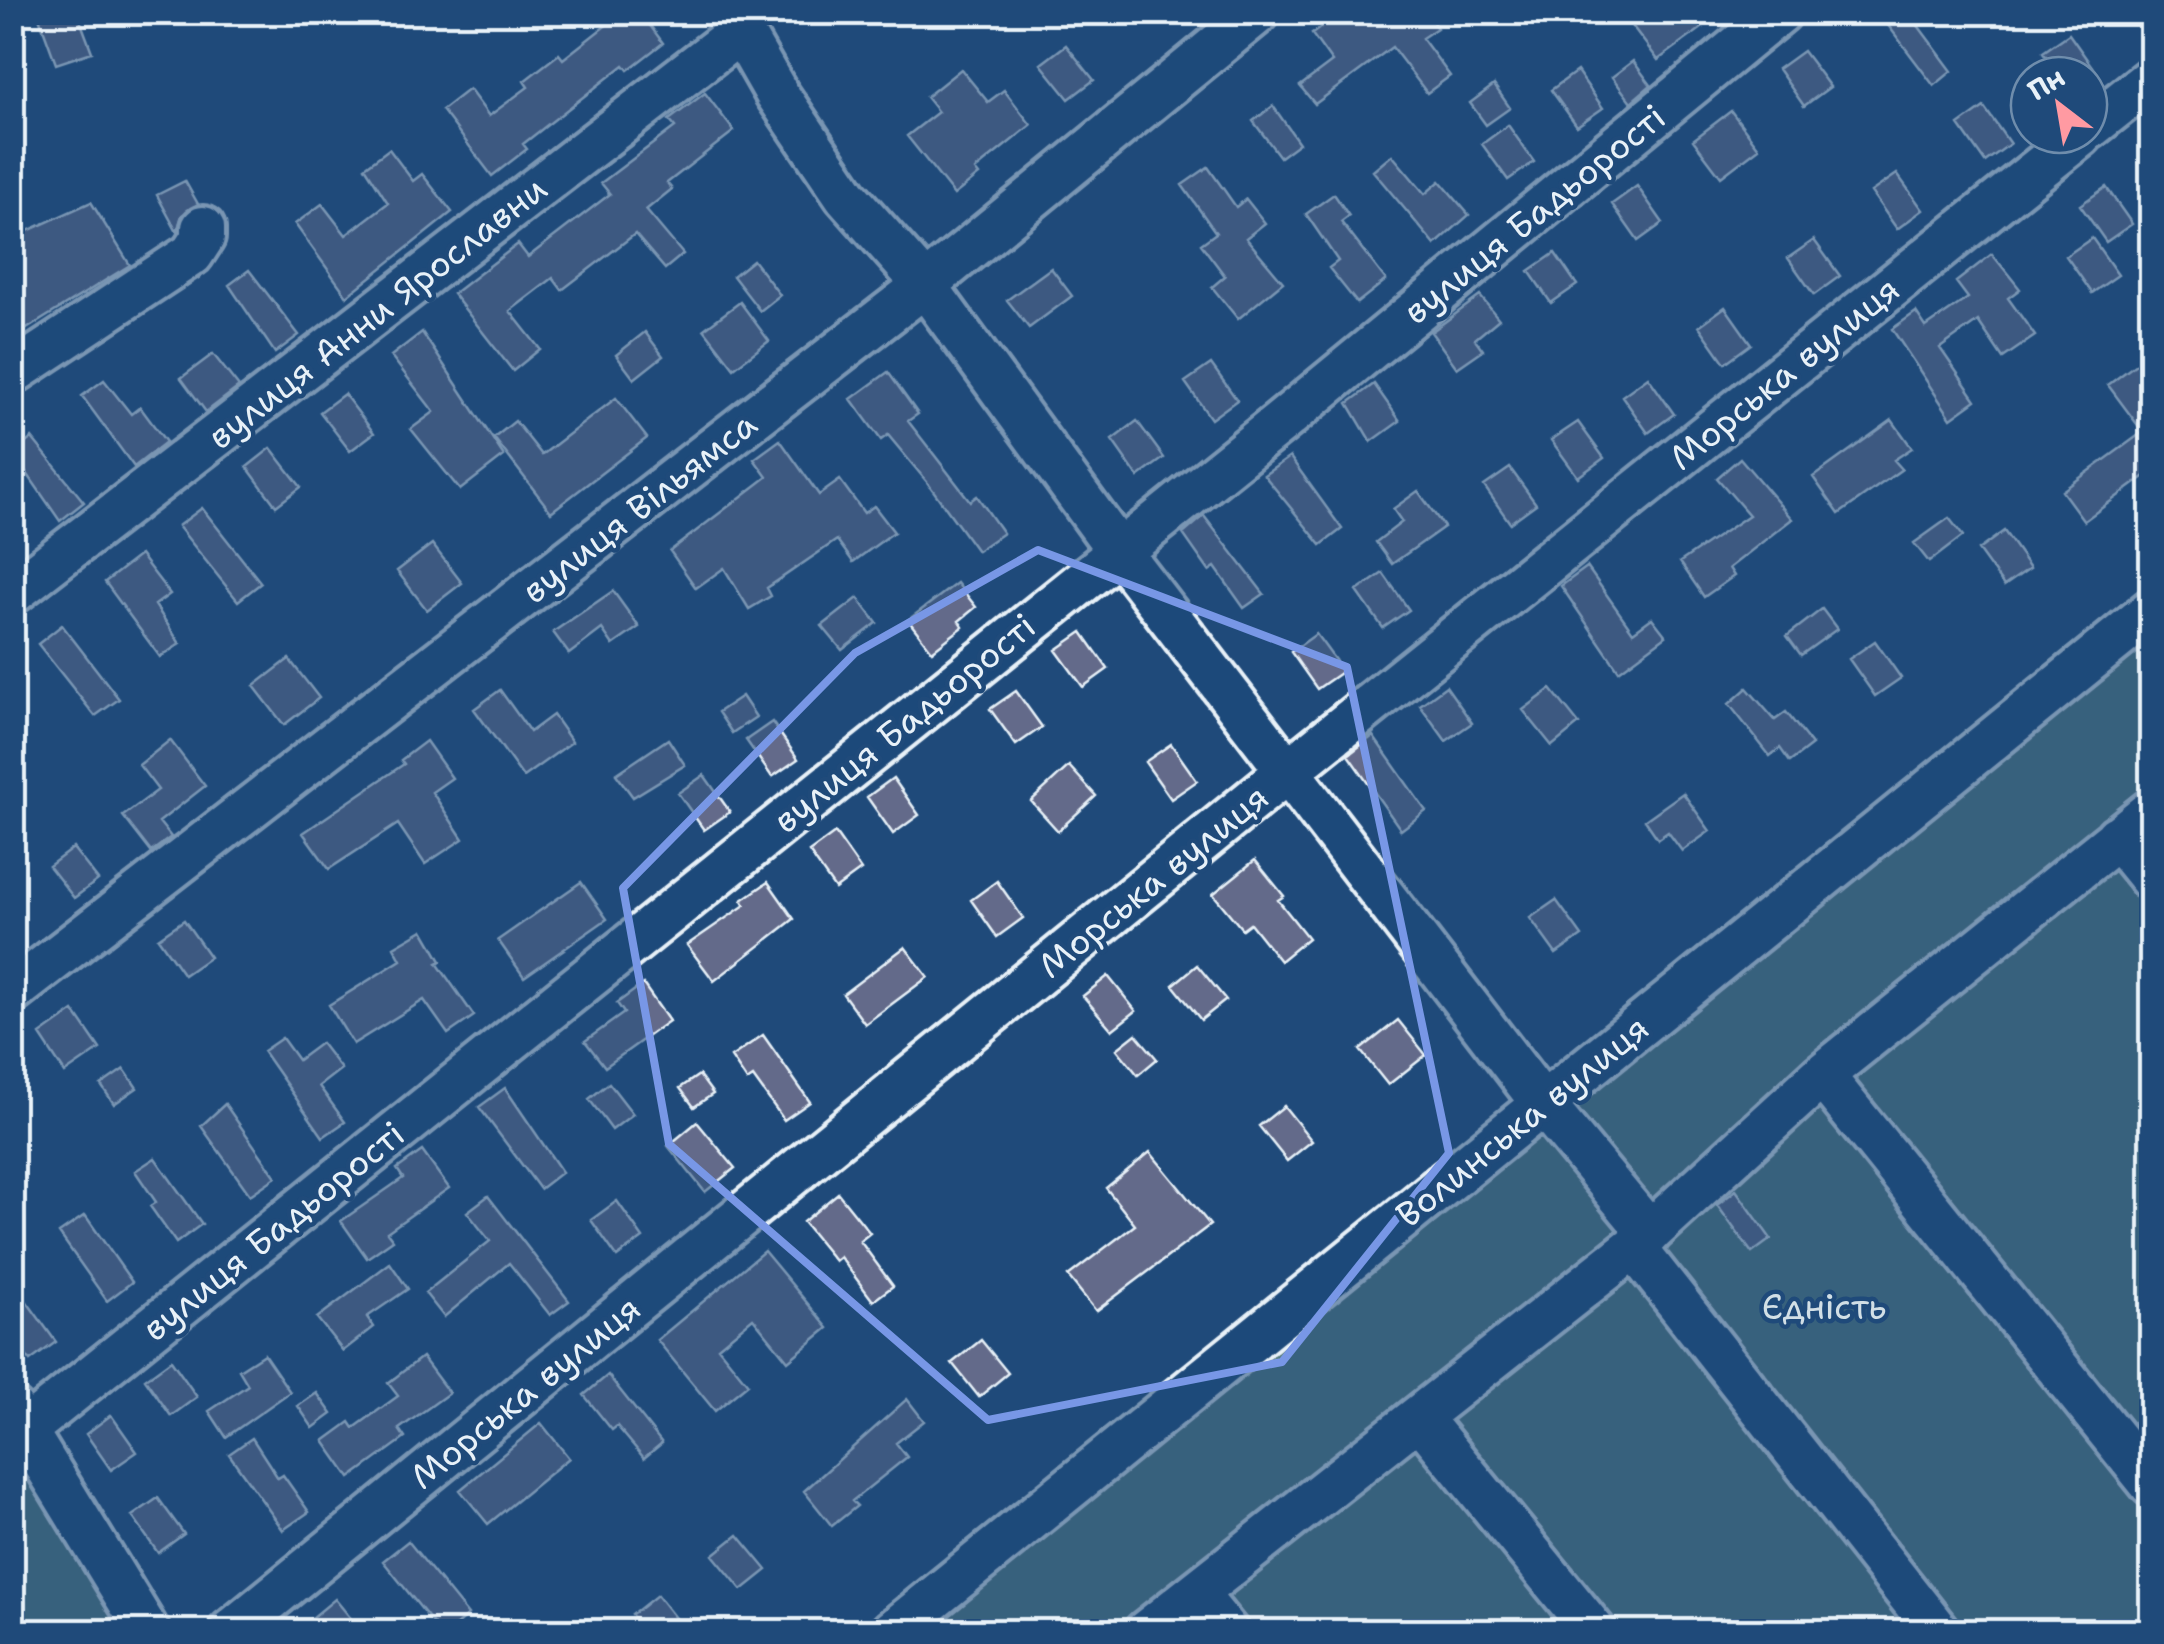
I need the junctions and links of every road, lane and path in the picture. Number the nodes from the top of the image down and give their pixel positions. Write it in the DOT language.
graph roads {
  1 [pos="1258,12"];
  2 [pos="1780,12"];
  3 [pos="742,22"];
  4 [pos="2152,78"];
  5 [pos="2109,112"];
  6 [pos="2056,155"];
  7 [pos="203,228"];
  8 [pos="925,285"];
  9 [pos="12,374"];
  10 [pos="1118,550"];
  11 [pos="12,593"];
  12 [pos="2152,610"];
  13 [pos="1289,770"];
  14 [pos="2152,810"];
  15 [pos="2117,836"];
  16 [pos="2152,880"];
  17 [pos="12,992"];
  18 [pos="1822,1076"];
  19 [pos="1543,1104"];
  20 [pos="1642,1240"];
  21 [pos="1420,1418"];
  22 [pos="19,1419"];
  23 [pos="2152,1485"];
  24 [pos="1196,1594"];
  25 [pos="148,1632"];
  26 [pos="230,1632"];
  27 [pos="892,1632"];
  28 [pos="1146,1632"];
  29 [pos="1226,1632"];
  30 [pos="1595,1632"];
  31 [pos="1938,1632"];
  1 -- 8 [label="street, вулиця Вільямса"];
  2 -- 10 [label="street, вулиця Бадьорості"];
  3 -- 8 [label="street"];
  3 -- 11 [label="street, вулиця Анни Ярославни"];
  4 -- 5 [label="street"];
  6 -- 13 [label="street, Морська вулиця"];
  7 -- 9 [label="street"];
  8 -- 10 [label="street"];
  8 -- 17 [label="street, вулиця Вільямса"];
  10 -- 13 [label="street"];
  10 -- 22 [label="street, вулиця Бадьорості"];
  12 -- 19 [label="street, Волинська вулиця"];
  13 -- 19 [label="street"];
  13 -- 26 [label="street, Морська вулиця"];
  14 -- 15 [label="street"];
  15 -- 16 [label="street"];
  15 -- 18 [label="street"];
  18 -- 20 [label="street"];
  18 -- 23 [label="street"];
  19 -- 20 [label="street"];
  19 -- 27 [label="street, Волинська вулиця"];
  20 -- 21 [label="street"];
  20 -- 31 [label="street"];
  21 -- 24 [label="street"];
  21 -- 30 [label="street"];
  22 -- 25 [label="street"];
  24 -- 28 [label="street"];
  24 -- 29 [label="street"];
}
